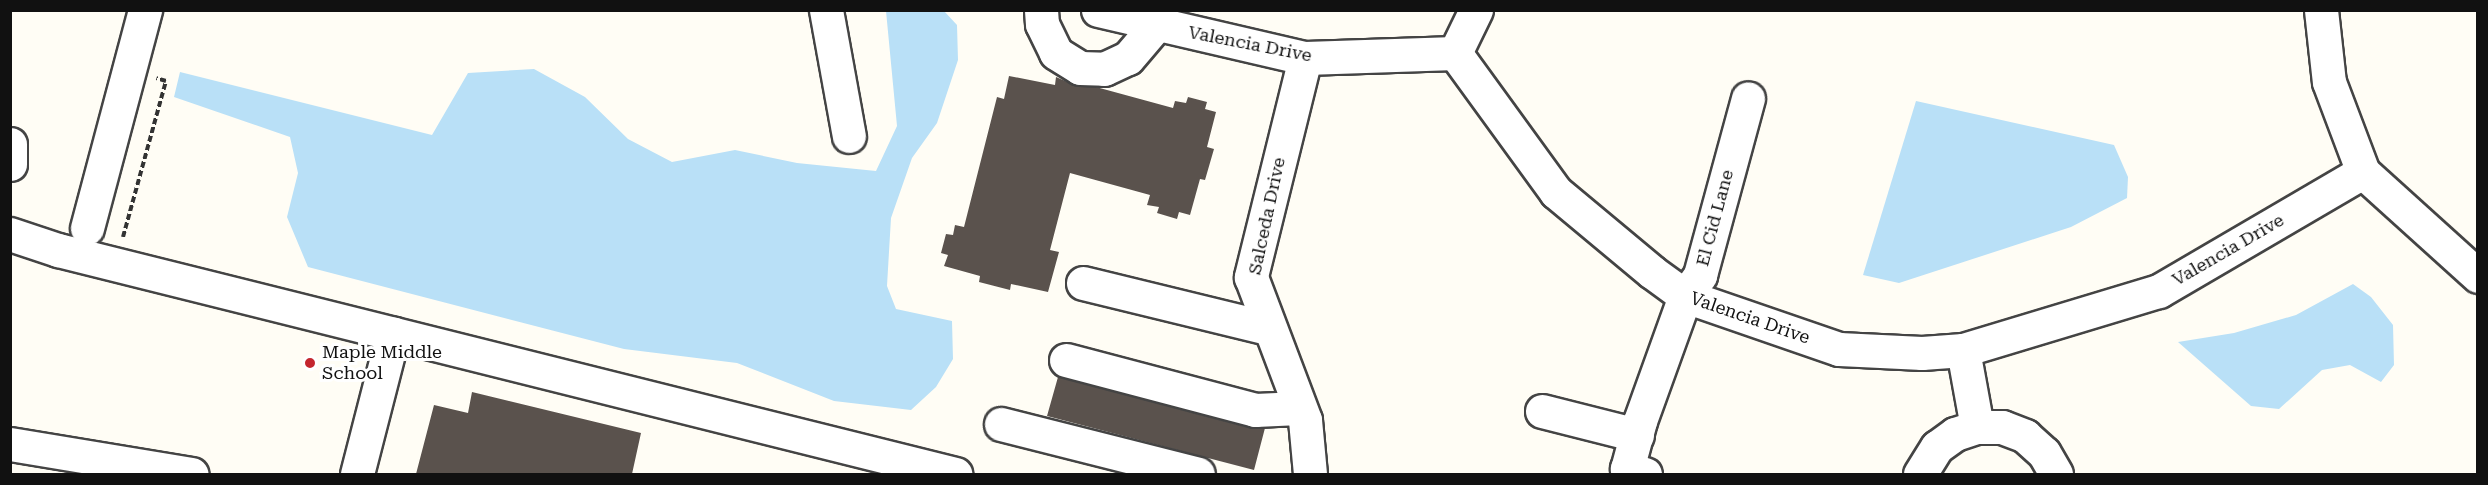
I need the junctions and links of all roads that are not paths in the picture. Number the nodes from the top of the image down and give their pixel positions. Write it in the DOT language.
graph roads {
  1 [pos="145,10"];
  2 [pos="826,10"];
  3 [pos="1041,10"];
  4 [pos="1098,10"];
  5 [pos="1476,10"];
  6 [pos="2321,10"];
  7 [pos="1206,23"];
  8 [pos="1156,25"];
  9 [pos="1455,53"];
  10 [pos="1305,58"];
  11 [pos="1748,98"];
  12 [pos="849,136"];
  13 [pos="10,144"];
  14 [pos="10,164"];
  15 [pos="2363,172"];
  16 [pos="87,228"];
  17 [pos="10,234"];
  18 [pos="2478,276"];
  19 [pos="1083,283"];
  20 [pos="1685,296"];
  21 [pos="1268,328"];
  22 [pos="393,334"];
  23 [pos="1963,350"];
  24 [pos="1066,360"];
  25 [pos="1299,408"];
  26 [pos="1542,411"];
  27 [pos="1001,424"];
  28 [pos="1977,427"];
  29 [pos="1637,435"];
  30 [pos="10,444"];
  31 [pos="192,474"];
  32 [pos="357,474"];
  33 [pos="955,474"];
  34 [pos="1198,474"];
  35 [pos="1310,474"];
  36 [pos="1645,474"];
  37 [pos="1920,474"];
  38 [pos="2056,474"];
  1 -- 16 [label="street"];
  2 -- 12 [label="street"];
  3 -- 8 [label="street"];
  4 -- 8 [label="street, Valencia Drive"];
  5 -- 9 [label="street"];
  6 -- 15 [label="street"];
  7 -- 8 [label="street, Valencia Drive"];
  7 -- 10 [label="street, Valencia Drive"];
  9 -- 10 [label="street, Valencia Drive"];
  9 -- 20 [label="street, Valencia Drive"];
  10 -- 21 [label="street, Salceda Drive"];
  11 -- 20 [label="street, El Cid Lane"];
  13 -- 14 [label="street"];
  15 -- 18 [label="street"];
  15 -- 23 [label="street, Valencia Drive"];
  17 -- 22 [label="street"];
  19 -- 21 [label="street"];
  20 -- 23 [label="street, Valencia Drive"];
  20 -- 29 [label="street, El Cid Lane"];
  21 -- 25 [label="street, Salceda Drive"];
  22 -- 32 [label="street"];
  22 -- 33 [label="street"];
  23 -- 28 [label="street"];
  24 -- 25 [label="street"];
  25 -- 35 [label="street, Salceda Drive"];
  26 -- 29 [label="street"];
  27 -- 34 [label="street"];
  28 -- 37 [label="street"];
  28 -- 38 [label="street"];
  29 -- 36 [label="street, El Cid Lane"];
  30 -- 31 [label="street"];
}
